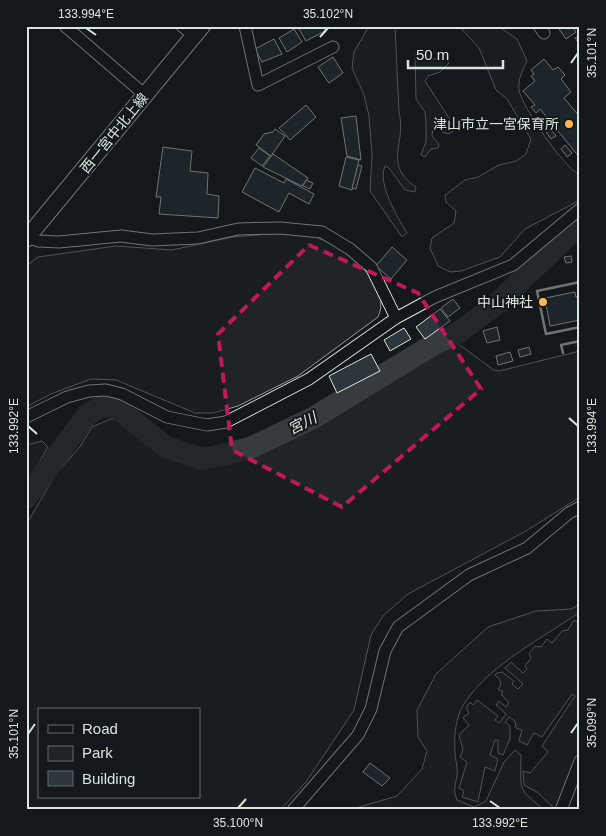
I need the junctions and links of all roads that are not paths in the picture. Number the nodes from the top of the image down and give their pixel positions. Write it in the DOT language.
graph roads {
  1 [pos="65,26"];
  2 [pos="245,26"];
  3 [pos="193,29"];
  4 [pos="333,47"];
  5 [pos="145,95"];
  6 [pos="580,209"];
  7 [pos="27,238"];
  8 [pos="396,318"];
  9 [pos="26,418"];
  10 [pos="580,507"];
  11 [pos="580,761"];
  12 [pos="293,810"];
  13 [pos="561,810"];
  1 -- 5 [label="street"];
  2 -- 4 [label="street"];
  3 -- 5 [label="main road, 西一宮中北上線"];
  5 -- 7 [label="main road, 西一宮中北上線"];
  6 -- 8 [label="street"];
  7 -- 8 [label="street"];
  8 -- 9 [label="street"];
  10 -- 12 [label="street"];
  11 -- 13 [label="street"];
}
